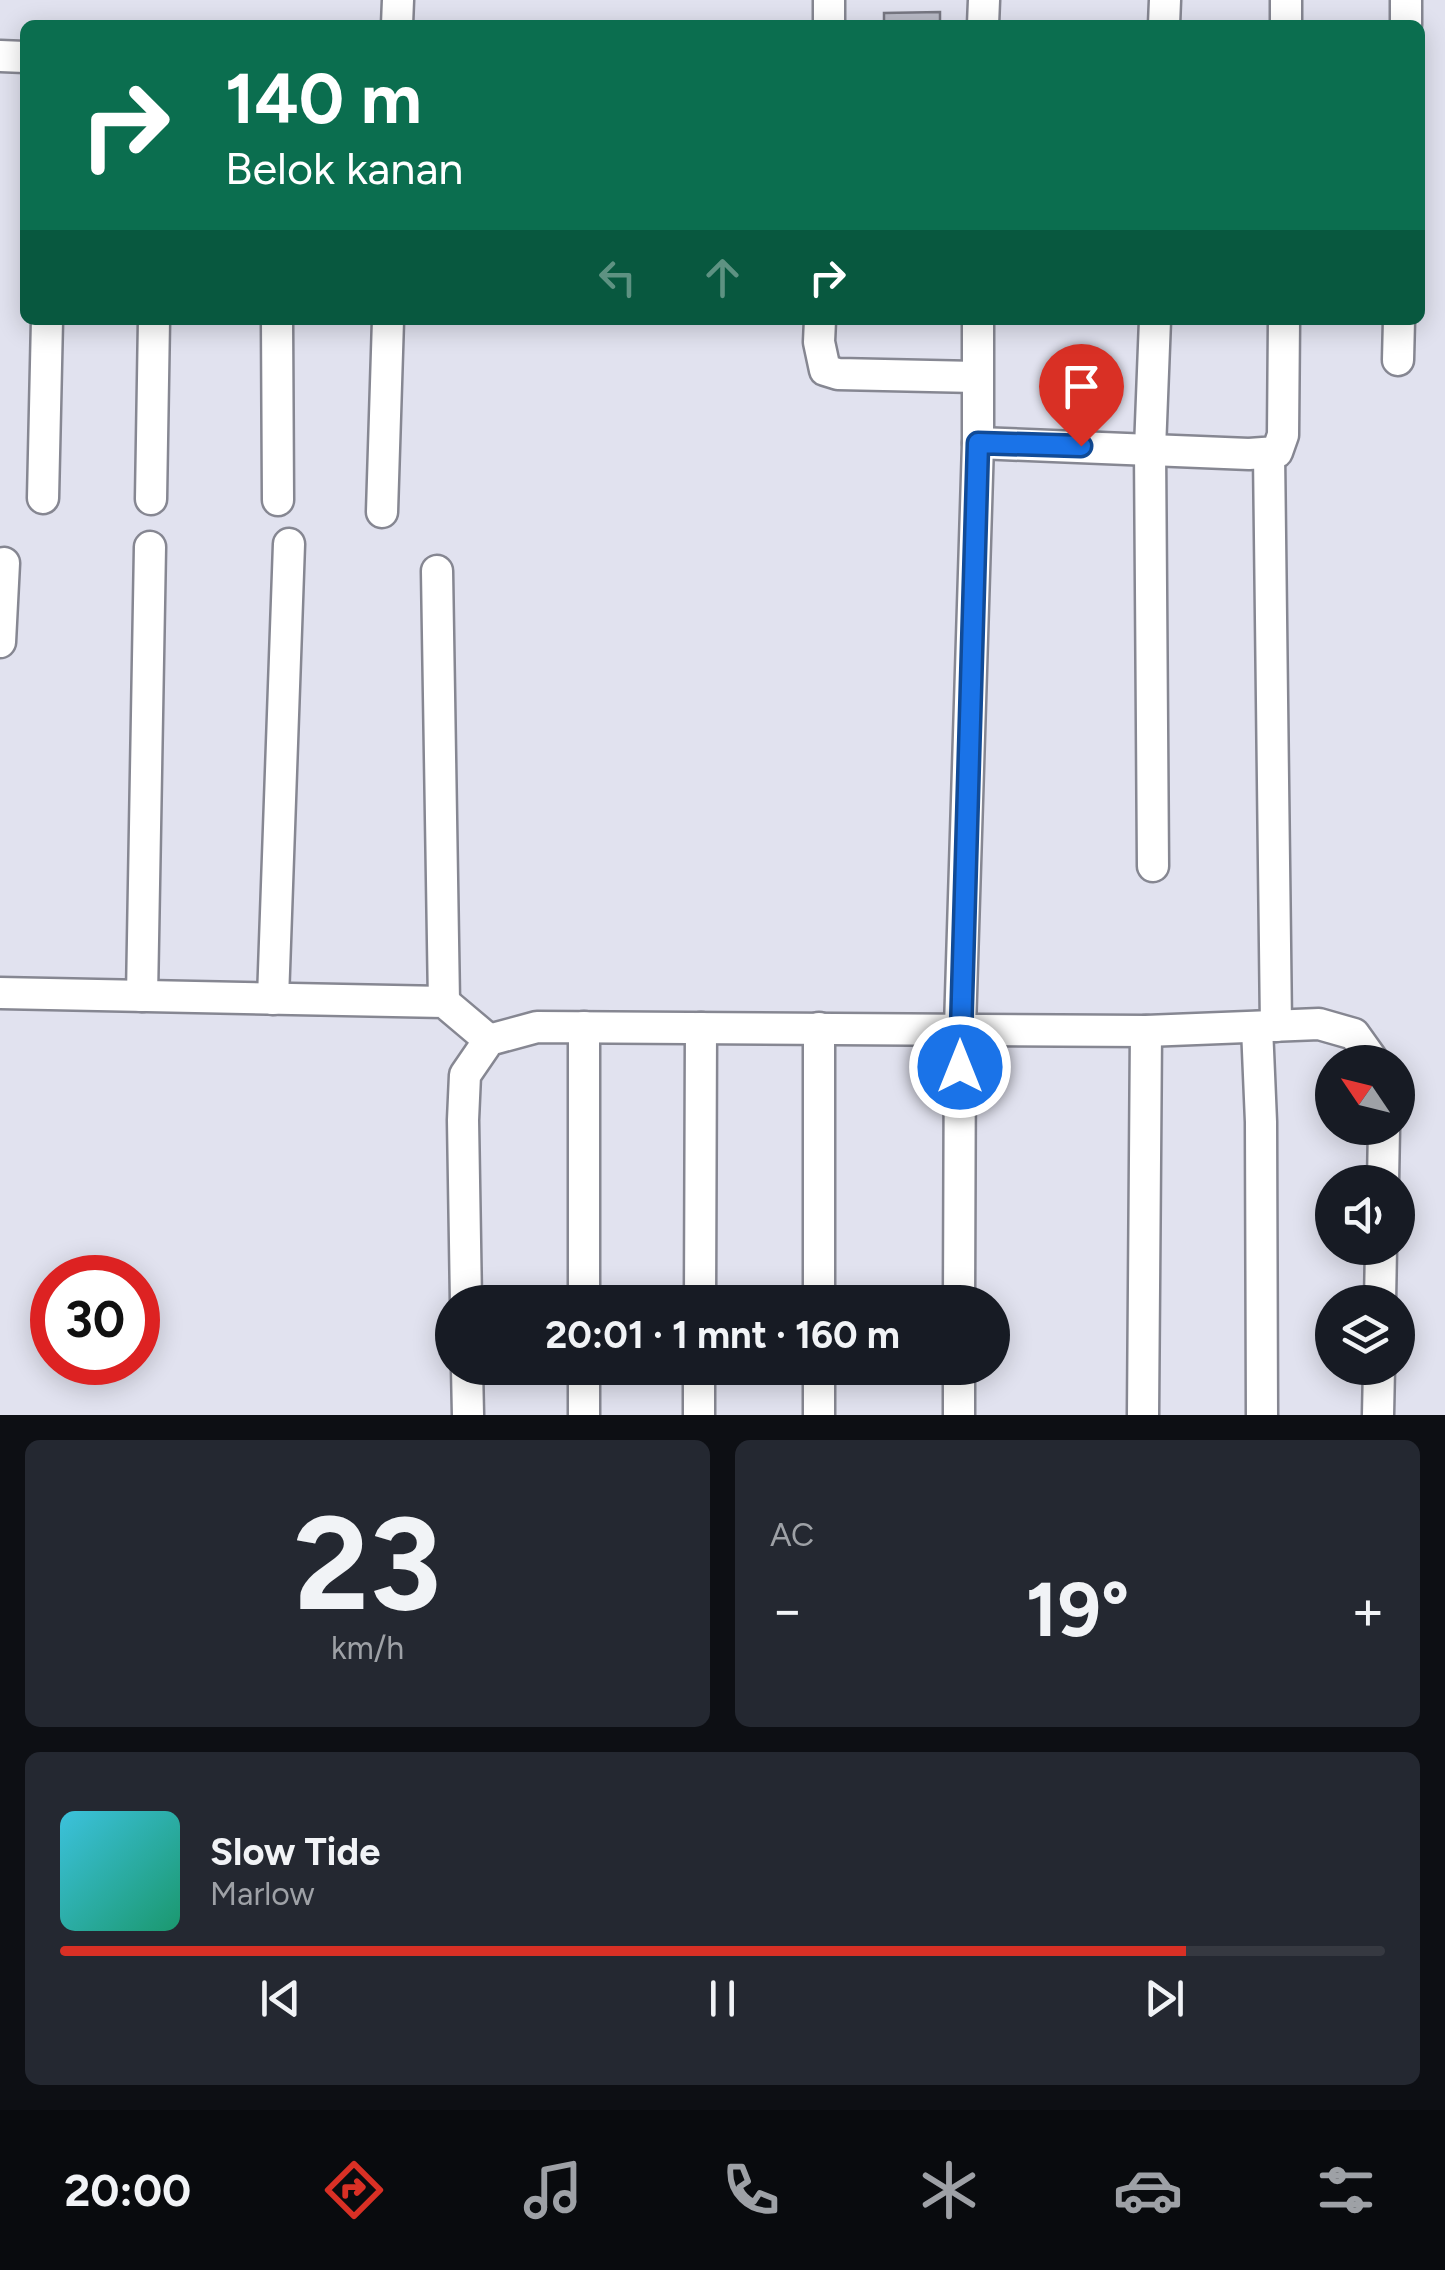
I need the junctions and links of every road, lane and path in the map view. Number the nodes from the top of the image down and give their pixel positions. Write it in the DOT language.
graph roads {
  1 [pos="46,325"];
  2 [pos="154,325"];
  3 [pos="277,325"];
  4 [pos="388,325"];
  5 [pos="820,325"];
  6 [pos="978,325"];
  7 [pos="1155,325"];
  8 [pos="1284,325"];
  9 [pos="1399,325"];
  10 [pos="1398,360"];
  11 [pos="976,377"];
  12 [pos="978,443"];
  13 [pos="1150,449"];
  14 [pos="1270,454"];
  15 [pos="43,498"];
  16 [pos="151,499"];
  17 [pos="278,500"];
  18 [pos="382,512"];
  19 [pos="288,544"];
  20 [pos="150,546"];
  21 [pos="4,564"];
  22 [pos="437,571"];
  23 [pos="0,642"];
  24 [pos="1154,866"];
  25 [pos="0,993"];
  26 [pos="142,996"];
  27 [pos="273,998"];
  28 [pos="444,1002"];
  29 [pos="1266,1026"];
  30 [pos="584,1027"];
  31 [pos="701,1028"];
  32 [pos="819,1028"];
  33 [pos="960,1028"];
  34 [pos="1146,1032"];
  35 [pos="489,1040"];
  36 [pos="1362,1045"];
  37 [pos="466,1285"];
  38 [pos="584,1285"];
  39 [pos="700,1285"];
  40 [pos="819,1285"];
  41 [pos="960,1285"];
  42 [pos="467,1385"];
  43 [pos="584,1385"];
  44 [pos="699,1385"];
  45 [pos="819,1385"];
  46 [pos="959,1385"];
  47 [pos="1378,1385"];
  48 [pos="468,1415"];
  49 [pos="584,1415"];
  50 [pos="699,1415"];
  51 [pos="819,1415"];
  52 [pos="959,1415"];
  53 [pos="1143,1415"];
  54 [pos="1262,1415"];
  55 [pos="1378,1415"];
  1 -- 15 [label="street"];
  2 -- 16 [label="street"];
  3 -- 17 [label="street"];
  4 -- 18 [label="street"];
  5 -- 11 [label="street"];
  6 -- 11 [label="street"];
  7 -- 13 [label="street"];
  8 -- 14 [label="street"];
  9 -- 10 [label="street"];
  11 -- 12 [label="street"];
  12 -- 13 [label="street"];
  12 -- 33 [label="street"];
  13 -- 14 [label="street"];
  13 -- 24 [label="street"];
  14 -- 29 [label="street"];
  19 -- 27 [label="street"];
  20 -- 26 [label="street"];
  21 -- 23 [label="street"];
  22 -- 28 [label="street"];
  25 -- 26 [label="street"];
  26 -- 27 [label="street"];
  27 -- 28 [label="street"];
  28 -- 35 [label="street"];
  29 -- 34 [label="street"];
  29 -- 36 [label="street"];
  29 -- 54 [label="street"];
  30 -- 31 [label="street"];
  30 -- 35 [label="street"];
  30 -- 38 [label="street"];
  31 -- 32 [label="street"];
  31 -- 39 [label="street"];
  32 -- 33 [label="street"];
  32 -- 40 [label="street"];
  33 -- 34 [label="street"];
  33 -- 41 [label="street"];
  34 -- 53 [label="street"];
  35 -- 37 [label="street"];
  42 -- 48 [label="street"];
  43 -- 49 [label="street"];
  44 -- 50 [label="street"];
  45 -- 51 [label="street"];
  46 -- 52 [label="street"];
  47 -- 55 [label="street"];
}
